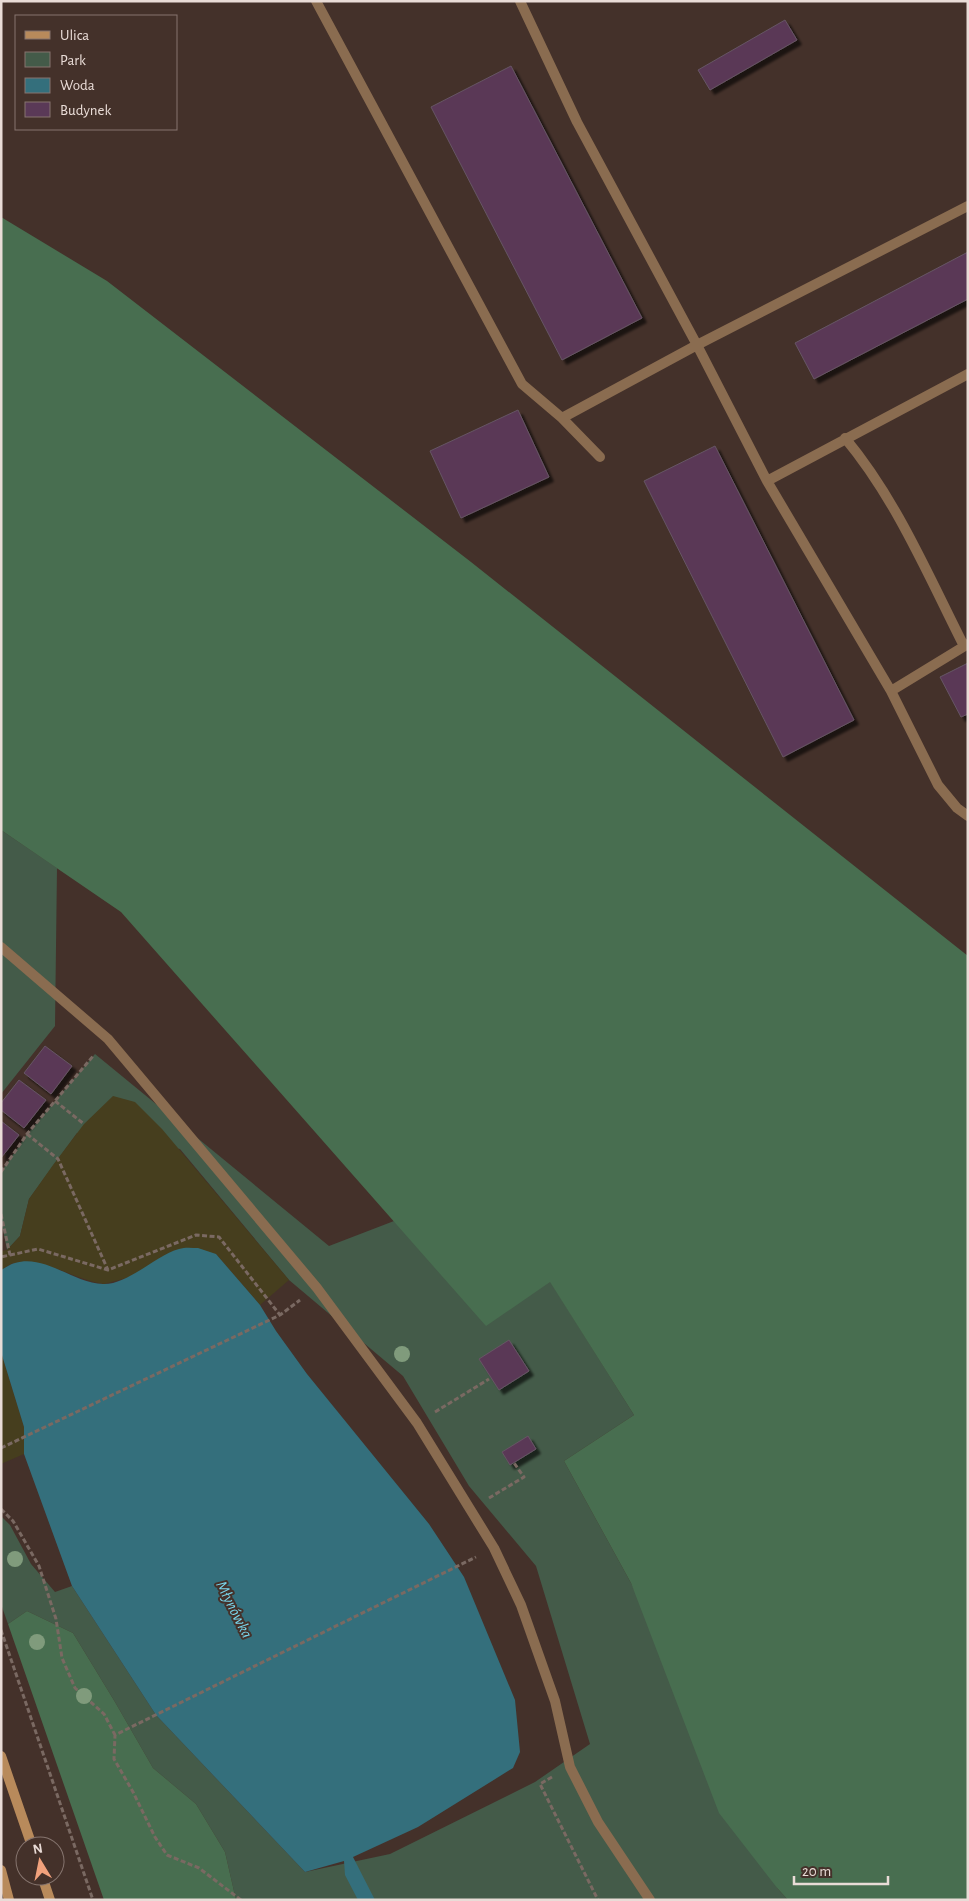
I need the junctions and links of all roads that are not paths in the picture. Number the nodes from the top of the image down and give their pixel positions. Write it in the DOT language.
graph roads {
  1 [pos="316,1"];
  2 [pos="520,1"];
  3 [pos="968,206"];
  4 [pos="697,345"];
  5 [pos="968,374"];
  6 [pos="562,418"];
  7 [pos="845,438"];
  8 [pos="600,457"];
  9 [pos="768,481"];
  10 [pos="966,645"];
  11 [pos="891,691"];
  12 [pos="968,816"];
  13 [pos="1,947"];
  14 [pos="1,1756"];
  15 [pos="29,1836"];
  16 [pos="1,1870"];
  17 [pos="45,1886"];
  18 [pos="9,1900"];
  19 [pos="50,1900"];
  20 [pos="650,1900"];
  1 -- 6 [label="lane"];
  2 -- 4 [label="lane"];
  3 -- 4 [label="lane"];
  4 -- 6 [label="lane"];
  4 -- 9 [label="lane"];
  5 -- 7 [label="lane"];
  6 -- 8 [label="lane"];
  7 -- 9 [label="lane"];
  7 -- 10 [label="lane"];
  9 -- 11 [label="lane"];
  10 -- 11 [label="lane"];
  11 -- 12 [label="lane"];
  13 -- 20 [label="lane"];
  14 -- 15 [label="street"];
  16 -- 18 [label="street"];
  17 -- 19 [label="street"];
}
